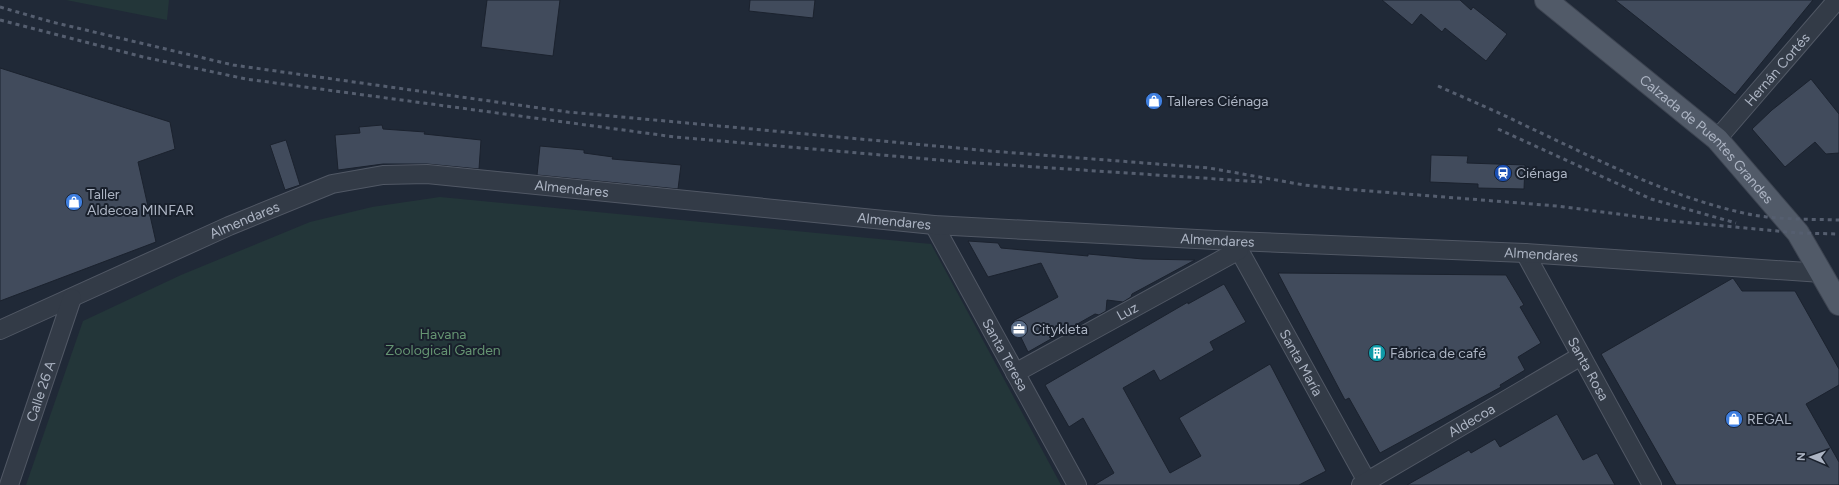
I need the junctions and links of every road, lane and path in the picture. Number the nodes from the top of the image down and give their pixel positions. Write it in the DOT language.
graph roads {
  1 [pos="1546,0"];
  2 [pos="1837,0"];
  3 [pos="1717,139"];
  4 [pos="934,225"];
  5 [pos="1237,246"];
  6 [pos="1525,253"];
  7 [pos="1822,273"];
  8 [pos="72,298"];
  9 [pos="1839,304"];
  10 [pos="0,330"];
  11 [pos="1581,356"];
  12 [pos="1015,373"];
  13 [pos="1366,484"];
  14 [pos="9,485"];
  15 [pos="1077,485"];
  16 [pos="1652,485"];
  1 -- 3 [label="main road, Calzada de Puentes Grandes"];
  2 -- 3 [label="street, Hernán Cortés"];
  3 -- 7 [label="main road, Calzada de Puentes Grandes"];
  4 -- 5 [label="street, Almendares"];
  4 -- 8 [label="street, Almendares"];
  4 -- 12 [label="street, Santa Teresa"];
  5 -- 6 [label="street, Almendares"];
  5 -- 12 [label="street, Luz"];
  5 -- 13 [label="street, Santa María"];
  6 -- 7 [label="street, Almendares"];
  6 -- 11 [label="street, Santa Rosa"];
  7 -- 9 [label="main road, Calzada de Puentes Grandes"];
  8 -- 10 [label="street, Almendares"];
  8 -- 14 [label="street, Calle 26 A"];
  11 -- 13 [label="street, Aldecoa"];
  11 -- 16 [label="street, Santa Rosa"];
  12 -- 15 [label="street, Santa Teresa"];
}
